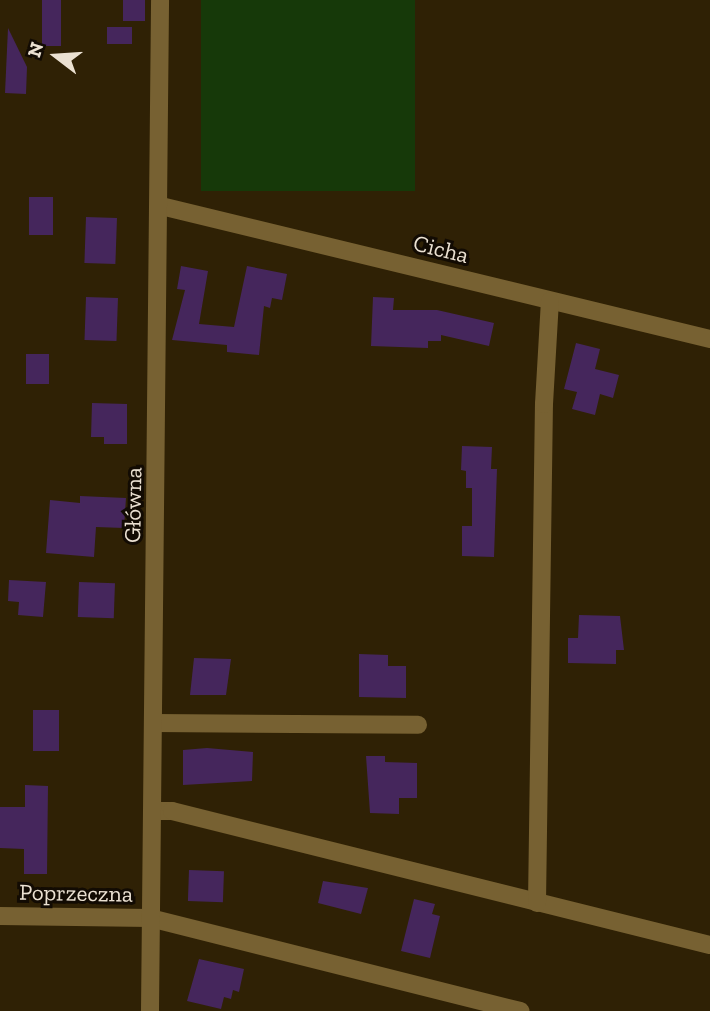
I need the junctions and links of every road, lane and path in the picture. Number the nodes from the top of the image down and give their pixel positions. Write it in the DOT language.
graph roads {
  1 [pos="160,0"];
  2 [pos="161,206"];
  3 [pos="550,300"];
  4 [pos="710,339"];
  5 [pos="155,723"];
  6 [pos="418,725"];
  7 [pos="153,811"];
  8 [pos="537,903"];
  9 [pos="0,916"];
  10 [pos="150,918"];
  11 [pos="710,945"];
  12 [pos="150,1011"];
  13 [pos="521,1011"];
  1 -- 2 [label="street, Główna"];
  2 -- 3 [label="street, Cicha"];
  2 -- 5 [label="street, Główna"];
  3 -- 4 [label="street, Cicha"];
  3 -- 8 [label="street"];
  5 -- 6 [label="street"];
  5 -- 7 [label="street, Główna"];
  7 -- 8 [label="street"];
  7 -- 10 [label="street, Główna"];
  8 -- 11 [label="street"];
  9 -- 10 [label="street, Poprzeczna"];
  10 -- 12 [label="street, Główna"];
  10 -- 13 [label="street, Poprzeczna"];
}
